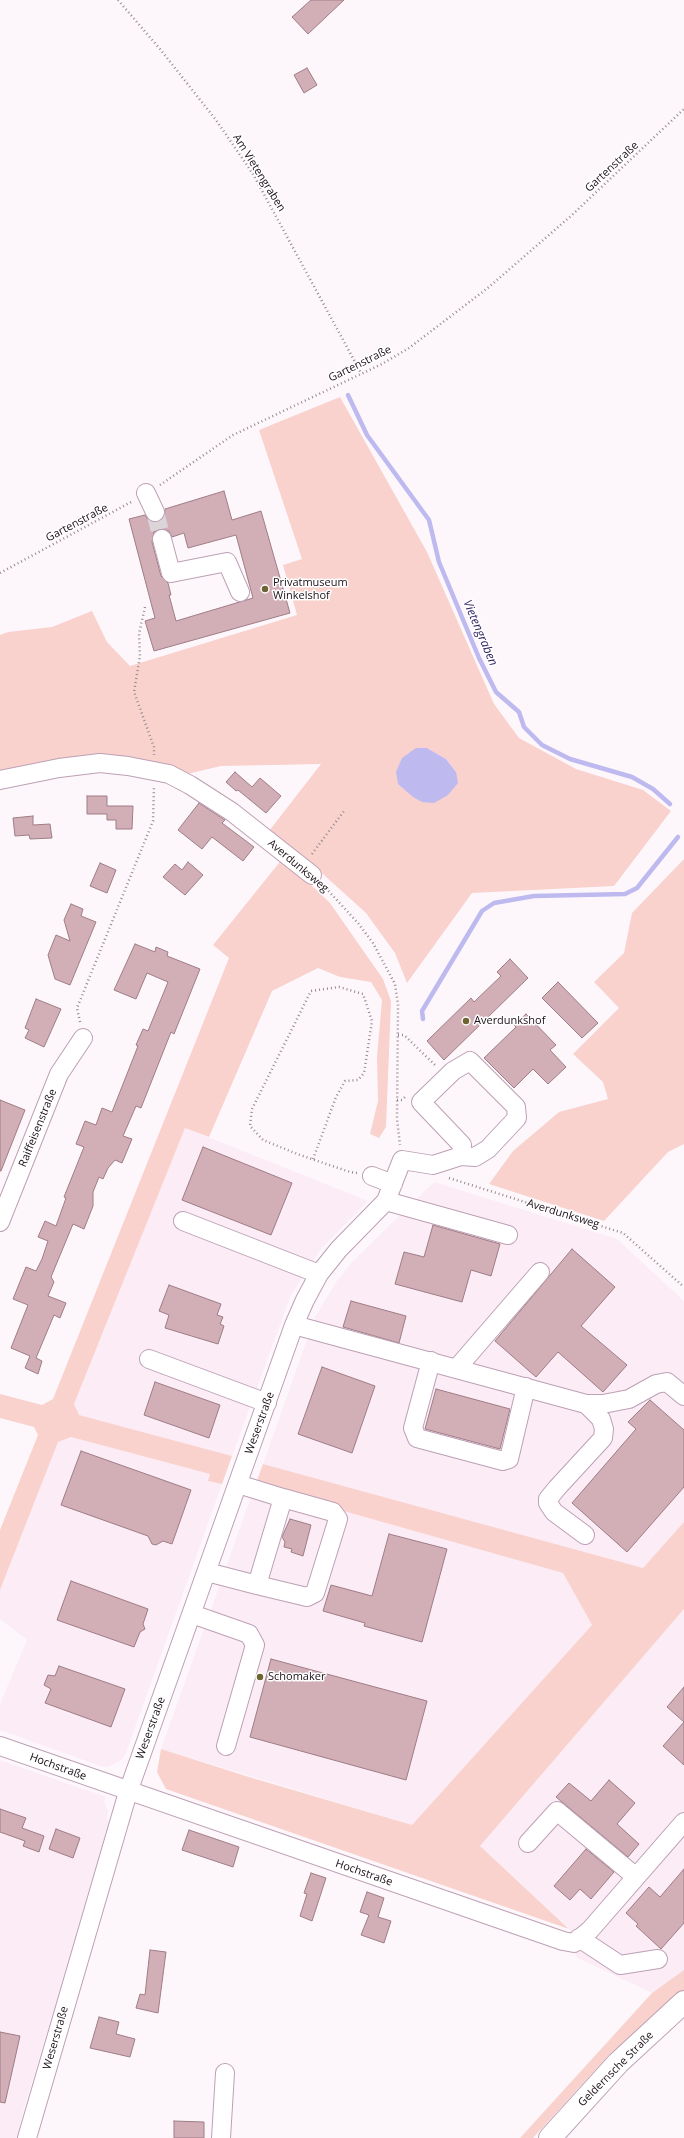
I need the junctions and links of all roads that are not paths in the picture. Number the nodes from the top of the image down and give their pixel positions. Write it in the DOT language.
graph roads {
  1 [pos="146,493"];
  2 [pos="155,512"];
  3 [pos="162,539"];
  4 [pos="240,592"];
  5 [pos="0,780"];
  6 [pos="307,871"];
  7 [pos="83,1038"];
  8 [pos="461,1156"];
  9 [pos="372,1176"];
  10 [pos="393,1184"];
  11 [pos="386,1201"];
  12 [pos="183,1221"];
  13 [pos="0,1222"];
  14 [pos="508,1235"];
  15 [pos="540,1272"];
  16 [pos="319,1274"];
  17 [pos="294,1325"];
  18 [pos="150,1359"];
  19 [pos="431,1361"];
  20 [pos="457,1368"];
  21 [pos="526,1387"];
  22 [pos="684,1396"];
  23 [pos="267,1403"];
  24 [pos="586,1404"];
  25 [pos="238,1484"];
  26 [pos="283,1498"];
  27 [pos="585,1535"];
  28 [pos="207,1572"];
  29 [pos="257,1585"];
  30 [pos="192,1614"];
  31 [pos="0,1746"];
  32 [pos="226,1746"];
  33 [pos="128,1792"];
  34 [pos="684,1822"];
  35 [pos="528,1843"];
  36 [pos="636,1877"];
  37 [pos="579,1938"];
  38 [pos="658,1959"];
  39 [pos="684,2002"];
  40 [pos="225,2073"];
  41 [pos="27,2138"];
  42 [pos="220,2138"];
  43 [pos="550,2138"];
  1 -- 2 [label="street"];
  3 -- 4 [label="street"];
  5 -- 6 [label="street, Averdunksweg"];
  7 -- 13 [label="street, Raiffeisenstraße"];
  8 -- 8 [label="street"];
  8 -- 10 [label="street, Weserstraße"];
  9 -- 10 [label="street"];
  10 -- 11 [label="street, Weserstraße"];
  11 -- 14 [label="street"];
  11 -- 16 [label="street, Weserstraße"];
  12 -- 16 [label="street"];
  15 -- 20 [label="street"];
  16 -- 17 [label="street, Weserstraße"];
  17 -- 19 [label="street"];
  17 -- 23 [label="street, Weserstraße"];
  18 -- 23 [label="street"];
  19 -- 20 [label="street"];
  19 -- 21 [label="street"];
  20 -- 21 [label="street"];
  21 -- 24 [label="street"];
  22 -- 24 [label="street"];
  23 -- 25 [label="street, Weserstraße"];
  24 -- 27 [label="street"];
  25 -- 26 [label="street"];
  25 -- 28 [label="street, Weserstraße"];
  26 -- 29 [label="street"];
  26 -- 29 [label="street"];
  28 -- 29 [label="street"];
  28 -- 30 [label="street, Weserstraße"];
  30 -- 32 [label="street"];
  30 -- 33 [label="street, Weserstraße"];
  31 -- 33 [label="street, Hochstraße"];
  33 -- 37 [label="street, Hochstraße"];
  33 -- 41 [label="street, Weserstraße"];
  34 -- 36 [label="street"];
  35 -- 36 [label="street"];
  36 -- 37 [label="street"];
  37 -- 38 [label="street"];
  39 -- 43 [label="main road, Geldernsche Straße"];
  40 -- 42 [label="street"];
}
